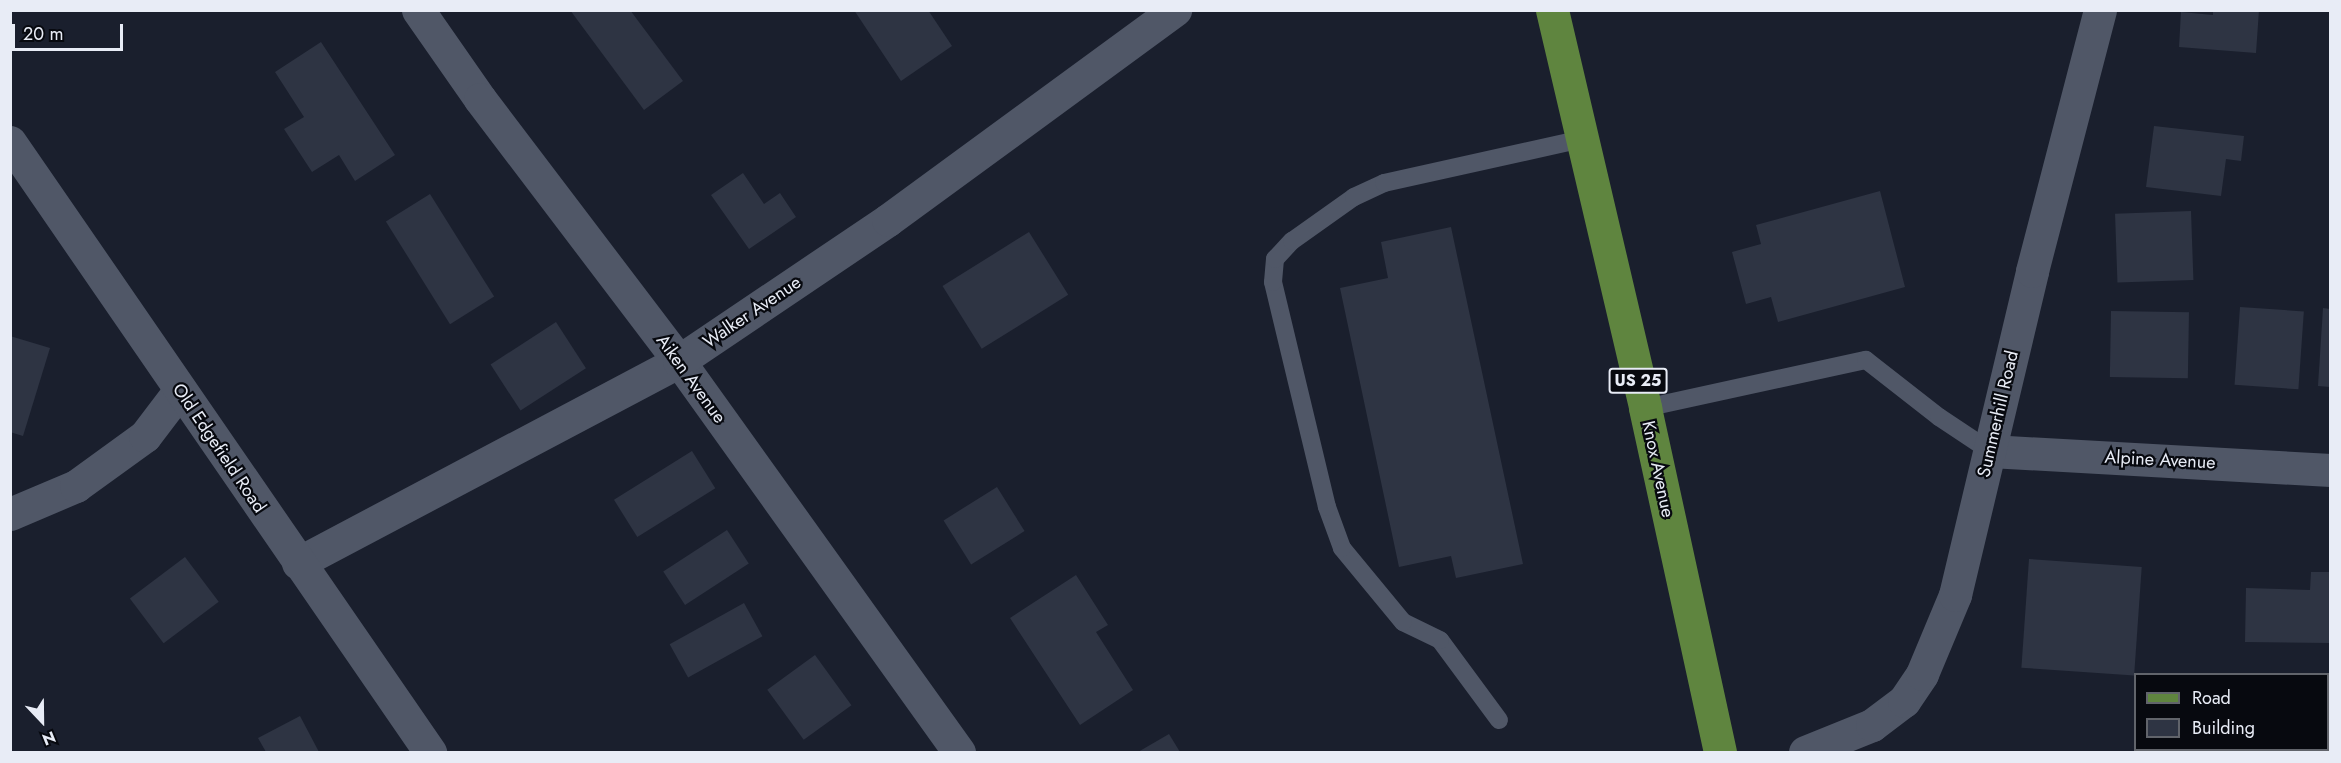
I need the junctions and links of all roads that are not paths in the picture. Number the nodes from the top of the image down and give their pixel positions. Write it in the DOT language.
graph roads {
  1 [pos="418,10"];
  2 [pos="1175,10"];
  3 [pos="1552,10"];
  4 [pos="2100,10"];
  5 [pos="1582,139"];
  6 [pos="10,142"];
  7 [pos="679,361"];
  8 [pos="180,390"];
  9 [pos="1645,408"];
  10 [pos="1989,451"];
  11 [pos="2331,470"];
  12 [pos="10,514"];
  13 [pos="298,563"];
  14 [pos="1499,720"];
  15 [pos="430,753"];
  16 [pos="959,753"];
  17 [pos="1720,753"];
  18 [pos="1805,753"];
  1 -- 7 [label="street, Aiken Avenue"];
  2 -- 7 [label="street, Walker Avenue"];
  3 -- 5 [label="main road, Knox Avenue / US 25"];
  4 -- 10 [label="street, Summerhill Road"];
  5 -- 9 [label="main road, Knox Avenue / US 25"];
  5 -- 14 [label="lane"];
  6 -- 8 [label="street, Old Edgefield Road"];
  7 -- 13 [label="street, Walker Avenue"];
  7 -- 16 [label="street, Aiken Avenue"];
  8 -- 12 [label="street"];
  8 -- 13 [label="street, Old Edgefield Road"];
  9 -- 10 [label="lane"];
  9 -- 17 [label="main road, Knox Avenue / US 25"];
  10 -- 11 [label="street, Alpine Avenue"];
  10 -- 18 [label="street, Summerhill Road"];
  13 -- 15 [label="street, Old Edgefield Road"];
}
